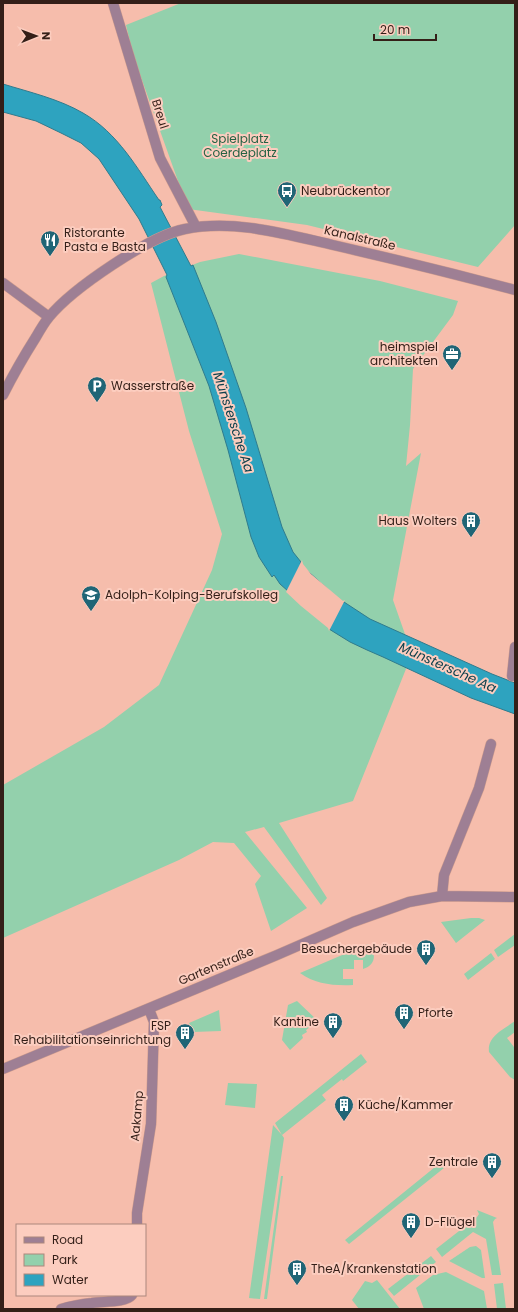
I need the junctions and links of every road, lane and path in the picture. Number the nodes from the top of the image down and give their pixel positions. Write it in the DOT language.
graph roads {
  1 [pos="113,3"];
  2 [pos="196,228"];
  3 [pos="3,284"];
  4 [pos="515,290"];
  5 [pos="49,317"];
  6 [pos="3,395"];
  7 [pos="515,647"];
  8 [pos="512,676"];
  9 [pos="491,744"];
  10 [pos="442,896"];
  11 [pos="515,897"];
  12 [pos="149,1009"];
  13 [pos="3,1069"];
  14 [pos="137,1224"];
  15 [pos="131,1296"];
  16 [pos="61,1309"];
  1 -- 2 [label="street, Breul"];
  2 -- 4 [label="street, Kanalstraße"];
  2 -- 5 [label="street, Kanalstraße"];
  3 -- 5 [label="street"];
  5 -- 6 [label="street"];
  7 -- 8 [label="street"];
  9 -- 10 [label="street"];
  10 -- 11 [label="street, Gartenstraße"];
  10 -- 12 [label="street, Gartenstraße"];
  12 -- 13 [label="street, Gartenstraße"];
  12 -- 14 [label="street, Aakamp"];
  15 -- 16 [label="street"];
}
